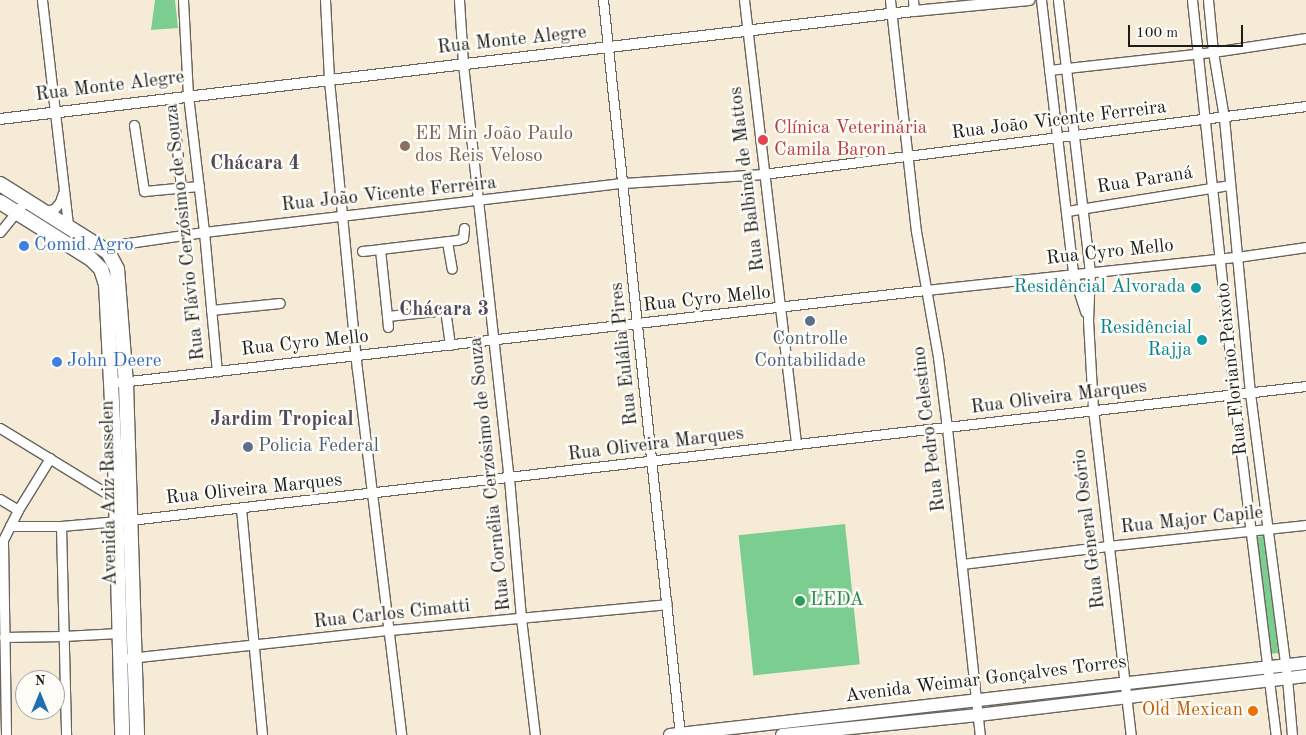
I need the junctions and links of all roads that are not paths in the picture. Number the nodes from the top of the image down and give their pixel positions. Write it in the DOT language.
graph roads {
  1 [pos="42,0"];
  2 [pos="183,0"];
  3 [pos="325,0"];
  4 [pos="459,0"];
  5 [pos="603,0"];
  6 [pos="744,0"];
  7 [pos="890,0"];
  8 [pos="913,0"];
  9 [pos="1029,0"];
  10 [pos="1041,0"];
  11 [pos="1058,0"];
  12 [pos="1192,0"];
  13 [pos="1208,0"];
  14 [pos="914,11"];
  15 [pos="891,14"];
  16 [pos="746,30"];
  17 [pos="1306,38"];
  18 [pos="610,48"];
  19 [pos="1213,52"];
  20 [pos="1196,54"];
  21 [pos="463,64"];
  22 [pos="1065,68"];
  23 [pos="1049,70"];
  24 [pos="329,80"];
  25 [pos="188,96"];
  26 [pos="1306,106"];
  27 [pos="53,111"];
  28 [pos="1224,118"];
  29 [pos="0,119"];
  30 [pos="174,119"];
  31 [pos="1206,120"];
  32 [pos="134,125"];
  33 [pos="1073,134"];
  34 [pos="1057,137"];
  35 [pos="906,155"];
  36 [pos="763,174"];
  37 [pos="624,183"];
  38 [pos="0,184"];
  39 [pos="1229,185"];
  40 [pos="199,186"];
  41 [pos="1212,187"];
  42 [pos="181,188"];
  43 [pos="63,191"];
  44 [pos="26,200"];
  45 [pos="478,201"];
  46 [pos="0,202"];
  47 [pos="1081,208"];
  48 [pos="44,211"];
  49 [pos="1067,211"];
  50 [pos="16,212"];
  51 [pos="343,216"];
  52 [pos="68,226"];
  53 [pos="464,228"];
  54 [pos="0,232"];
  55 [pos="204,232"];
  56 [pos="448,242"];
  57 [pos="1306,247"];
  58 [pos="380,249"];
  59 [pos="105,250"];
  60 [pos="362,251"];
  61 [pos="1237,257"];
  62 [pos="1220,258"];
  63 [pos="452,269"];
  64 [pos="1090,271"];
  65 [pos="1073,274"];
  66 [pos="926,290"];
  67 [pos="280,303"];
  68 [pos="780,308"];
  69 [pos="211,310"];
  70 [pos="387,316"];
  71 [pos="1088,320"];
  72 [pos="638,323"];
  73 [pos="388,327"];
  74 [pos="494,341"];
  75 [pos="450,345"];
  76 [pos="356,355"];
  77 [pos="217,371"];
  78 [pos="126,382"];
  79 [pos="112,383"];
  80 [pos="1306,386"];
  81 [pos="1250,393"];
  82 [pos="1234,395"];
  83 [pos="1093,409"];
  84 [pos="0,428"];
  85 [pos="947,428"];
  86 [pos="796,444"];
  87 [pos="50,458"];
  88 [pos="652,462"];
  89 [pos="509,478"];
  90 [pos="370,494"];
  91 [pos="115,498"];
  92 [pos="0,499"];
  93 [pos="242,508"];
  94 [pos="18,510"];
  95 [pos="125,517"];
  96 [pos="1306,525"];
  97 [pos="10,526"];
  98 [pos="61,526"];
  99 [pos="1268,530"];
  100 [pos="1251,532"];
  101 [pos="2,544"];
  102 [pos="1108,546"];
  103 [pos="962,564"];
  104 [pos="667,604"];
  105 [pos="521,618"];
  106 [pos="389,630"];
  107 [pos="119,632"];
  108 [pos="63,636"];
  109 [pos="4,637"];
  110 [pos="254,645"];
  111 [pos="126,659"];
  112 [pos="1306,662"];
  113 [pos="1286,665"];
  114 [pos="1268,667"];
  115 [pos="1306,676"];
  116 [pos="1287,678"];
  117 [pos="1270,681"];
  118 [pos="1125,682"];
  119 [pos="1127,697"];
  120 [pos="976,700"];
  121 [pos="978,715"];
  122 [pos="828,727"];
  123 [pos="6,735"];
  124 [pos="66,735"];
  125 [pos="122,735"];
  126 [pos="137,735"];
  127 [pos="262,735"];
  128 [pos="401,735"];
  129 [pos="534,735"];
  130 [pos="677,735"];
  131 [pos="782,735"];
  132 [pos="980,735"];
  133 [pos="1131,735"];
  134 [pos="1276,735"];
  135 [pos="1292,735"];
  1 -- 27 [label="street"];
  2 -- 25 [label="street, Rua Flávio Cerzósimo de Souza"];
  3 -- 24 [label="street"];
  4 -- 21 [label="street, Rua Cornélia Cerzósimo de Souza"];
  5 -- 18 [label="street, Rua Eulália Pires"];
  6 -- 16 [label="street, Rua Balbina de Mattos"];
  7 -- 15 [label="street, Rua Pedro Celestino"];
  8 -- 14 [label="street"];
  9 -- 14 [label="street, Rua Monte Alegre"];
  10 -- 23 [label="street, Rua General Osório"];
  11 -- 22 [label="street, Rua General Osório"];
  12 -- 20 [label="street, Rua Floriano Peixoto"];
  13 -- 19 [label="street, Rua Floriano Peixoto"];
  14 -- 15 [label="street, Rua Monte Alegre"];
  15 -- 16 [label="street, Rua Monte Alegre"];
  15 -- 35 [label="street, Rua Pedro Celestino"];
  16 -- 18 [label="street, Rua Monte Alegre"];
  16 -- 36 [label="street, Rua Balbina de Mattos"];
  17 -- 19 [label="street"];
  18 -- 21 [label="street, Rua Monte Alegre"];
  18 -- 37 [label="street, Rua Eulália Pires"];
  19 -- 20 [label="street"];
  19 -- 28 [label="street, Rua Floriano Peixoto"];
  20 -- 22 [label="street"];
  20 -- 31 [label="street, Rua Floriano Peixoto"];
  21 -- 24 [label="street, Rua Monte Alegre"];
  21 -- 45 [label="street, Rua Cornélia Cerzósimo de Souza"];
  22 -- 23 [label="street"];
  22 -- 33 [label="street, Rua General Osório"];
  23 -- 34 [label="street, Rua General Osório"];
  24 -- 25 [label="street, Rua Monte Alegre"];
  24 -- 51 [label="street"];
  25 -- 27 [label="street, Rua Monte Alegre"];
  25 -- 40 [label="street, Rua Flávio Cerzósimo de Souza"];
  26 -- 28 [label="street, Rua João Vicente Ferreira"];
  27 -- 29 [label="street, Rua Monte Alegre"];
  27 -- 43 [label="street"];
  28 -- 31 [label="street, Rua João Vicente Ferreira"];
  28 -- 39 [label="street, Rua Floriano Peixoto"];
  30 -- 42 [label="street"];
  31 -- 33 [label="street, Rua João Vicente Ferreira"];
  31 -- 41 [label="street, Rua Floriano Peixoto"];
  32 -- 42 [label="street"];
  33 -- 34 [label="street, Rua João Vicente Ferreira"];
  33 -- 47 [label="street, Rua General Osório"];
  34 -- 35 [label="street, Rua João Vicente Ferreira"];
  34 -- 49 [label="street, Rua General Osório"];
  35 -- 36 [label="street, Rua João Vicente Ferreira"];
  35 -- 66 [label="street, Rua Pedro Celestino"];
  36 -- 37 [label="street, Rua João Vicente Ferreira"];
  36 -- 68 [label="street, Rua Balbina de Mattos"];
  37 -- 45 [label="street, Rua João Vicente Ferreira"];
  37 -- 72 [label="street, Rua Eulália Pires"];
  38 -- 44 [label="main road"];
  39 -- 41 [label="street, Rua Paraná"];
  39 -- 61 [label="street, Rua Floriano Peixoto"];
  40 -- 42 [label="street"];
  40 -- 55 [label="street, Rua Flávio Cerzósimo de Souza"];
  41 -- 47 [label="street, Rua Paraná"];
  41 -- 62 [label="street, Rua Floriano Peixoto"];
  43 -- 48 [label="street"];
  43 -- 52 [label="street"];
  44 -- 48 [label="main road"];
  44 -- 50 [label="street"];
  45 -- 51 [label="street, Rua João Vicente Ferreira"];
  45 -- 74 [label="street, Rua Cornélia Cerzósimo de Souza"];
  46 -- 50 [label="main road"];
  47 -- 49 [label="street, Rua Paraná"];
  47 -- 64 [label="street, Rua General Osório"];
  48 -- 52 [label="main road"];
  49 -- 65 [label="street, Rua General Osório"];
  50 -- 54 [label="street"];
  50 -- 79 [label="main road, Avenida Aziz Rasselen"];
  51 -- 55 [label="street, Rua João Vicente Ferreira"];
  51 -- 76 [label="street"];
  52 -- 59 [label="main road"];
  53 -- 56 [label="street"];
  55 -- 59 [label="street, Rua João Vicente Ferreira"];
  55 -- 69 [label="street, Rua Flávio Cerzósimo de Souza"];
  56 -- 58 [label="street"];
  56 -- 63 [label="street"];
  57 -- 61 [label="street, Rua Cyro Mello"];
  58 -- 60 [label="street"];
  58 -- 70 [label="street"];
  59 -- 78 [label="main road, Avenida Aziz Rasselen"];
  61 -- 62 [label="street, Rua Cyro Mello"];
  61 -- 81 [label="street, Rua Floriano Peixoto"];
  62 -- 64 [label="street, Rua Cyro Mello"];
  62 -- 82 [label="street, Rua Floriano Peixoto"];
  64 -- 65 [label="street, Rua Cyro Mello"];
  64 -- 71 [label="street, Rua General Osório"];
  65 -- 66 [label="street, Rua Cyro Mello"];
  65 -- 71 [label="street, Rua General Osório"];
  66 -- 68 [label="street, Rua Cyro Mello"];
  66 -- 85 [label="street, Rua Pedro Celestino"];
  67 -- 69 [label="street"];
  68 -- 72 [label="street, Rua Cyro Mello"];
  68 -- 86 [label="street, Rua Balbina de Mattos"];
  69 -- 77 [label="street, Rua Flávio Cerzósimo de Souza"];
  70 -- 73 [label="street"];
  70 -- 75 [label="street"];
  71 -- 83 [label="street, Rua General Osório"];
  72 -- 74 [label="street, Rua Cyro Mello"];
  72 -- 88 [label="street, Rua Eulália Pires"];
  74 -- 75 [label="street, Rua Cyro Mello"];
  74 -- 89 [label="street, Rua Cornélia Cerzósimo de Souza"];
  75 -- 76 [label="street, Rua Cyro Mello"];
  76 -- 77 [label="street, Rua Cyro Mello"];
  76 -- 90 [label="street"];
  77 -- 78 [label="street, Rua Cyro Mello"];
  78 -- 79 [label="street, Rua Cyro Mello"];
  78 -- 95 [label="main road, Avenida Aziz Rasselen"];
  79 -- 91 [label="main road, Avenida Aziz Rasselen"];
  80 -- 81 [label="street, Rua Oliveira Marques"];
  81 -- 82 [label="street, Rua Oliveira Marques"];
  81 -- 99 [label="street, Rua Floriano Peixoto"];
  82 -- 83 [label="street, Rua Oliveira Marques"];
  82 -- 100 [label="street, Rua Floriano Peixoto"];
  83 -- 85 [label="street, Rua Oliveira Marques"];
  83 -- 102 [label="street, Rua General Osório"];
  84 -- 87 [label="street"];
  85 -- 86 [label="street, Rua Oliveira Marques"];
  85 -- 103 [label="street, Rua Pedro Celestino"];
  86 -- 88 [label="street, Rua Oliveira Marques"];
  87 -- 91 [label="street"];
  87 -- 94 [label="street"];
  88 -- 89 [label="street, Rua Oliveira Marques"];
  88 -- 104 [label="street, Rua Eulália Pires"];
  89 -- 90 [label="street, Rua Oliveira Marques"];
  89 -- 105 [label="street, Rua Cornélia Cerzósimo de Souza"];
  90 -- 93 [label="street, Rua Oliveira Marques"];
  90 -- 106 [label="street"];
  91 -- 95 [label="main road, Avenida Aziz Rasselen"];
  91 -- 95 [label="street"];
  92 -- 94 [label="street"];
  93 -- 95 [label="street, Rua Oliveira Marques"];
  93 -- 110 [label="street"];
  94 -- 97 [label="street"];
  95 -- 98 [label="street, Rua Oliveira Marques"];
  95 -- 107 [label="main road, Avenida Aziz Rasselen"];
  95 -- 111 [label="main road, Avenida Aziz Rasselen"];
  96 -- 99 [label="street, Rua Major Capile"];
  97 -- 98 [label="street, Rua Oliveira Marques"];
  97 -- 101 [label="street"];
  98 -- 108 [label="street"];
  99 -- 100 [label="street, Rua Major Capile"];
  99 -- 113 [label="street, Rua Floriano Peixoto"];
  100 -- 102 [label="street, Rua Major Capile"];
  100 -- 114 [label="street, Rua Floriano Peixoto"];
  101 -- 109 [label="street"];
  102 -- 103 [label="street, Rua Major Capile"];
  102 -- 118 [label="street, Rua General Osório"];
  103 -- 120 [label="street, Rua Pedro Celestino"];
  104 -- 105 [label="street, Rua Carlos Cimatti"];
  104 -- 130 [label="street, Rua Eulália Pires"];
  105 -- 106 [label="street, Rua Carlos Cimatti"];
  105 -- 129 [label="street, Rua Cornélia Cerzósimo de Souza"];
  106 -- 110 [label="street, Rua Carlos Cimatti"];
  106 -- 128 [label="street"];
  107 -- 108 [label="street"];
  107 -- 111 [label="main road, Avenida Aziz Rasselen"];
  108 -- 109 [label="street"];
  108 -- 124 [label="street"];
  109 -- 123 [label="street"];
  110 -- 111 [label="street, Rua Carlos Cimatti"];
  110 -- 127 [label="street"];
  111 -- 125 [label="main road, Avenida Aziz Rasselen"];
  111 -- 126 [label="main road, Avenida Aziz Rasselen"];
  112 -- 113 [label="main road, Avenida Weimar Gonçalves Torres"];
  113 -- 114 [label="main road, Avenida Weimar Gonçalves Torres"];
  113 -- 116 [label="street, Rua Floriano Peixoto"];
  114 -- 117 [label="street, Rua Floriano Peixoto"];
  114 -- 118 [label="main road, Avenida Weimar Gonçalves Torres"];
  115 -- 116 [label="main road, Avenida Weimar Gonçalves Torres"];
  116 -- 117 [label="main road, Avenida Weimar Gonçalves Torres"];
  116 -- 135 [label="street, Rua Floriano Peixoto"];
  117 -- 119 [label="main road, Avenida Weimar Gonçalves Torres"];
  117 -- 134 [label="street, Rua Floriano Peixoto"];
  118 -- 119 [label="street, Rua General Osório"];
  118 -- 120 [label="main road, Avenida Weimar Gonçalves Torres"];
  119 -- 121 [label="main road, Avenida Weimar Gonçalves Torres"];
  119 -- 133 [label="street, Rua General Osório"];
  120 -- 121 [label="street, Rua Pedro Celestino"];
  120 -- 122 [label="main road, Avenida Weimar Gonçalves Torres"];
  121 -- 122 [label="main road, Avenida Weimar Gonçalves Torres"];
  121 -- 132 [label="street, Rua Pedro Celestino"];
  122 -- 130 [label="main road, Avenida Weimar Gonçalves Torres"];
  122 -- 131 [label="main road, Avenida Weimar Gonçalves Torres"];
}
